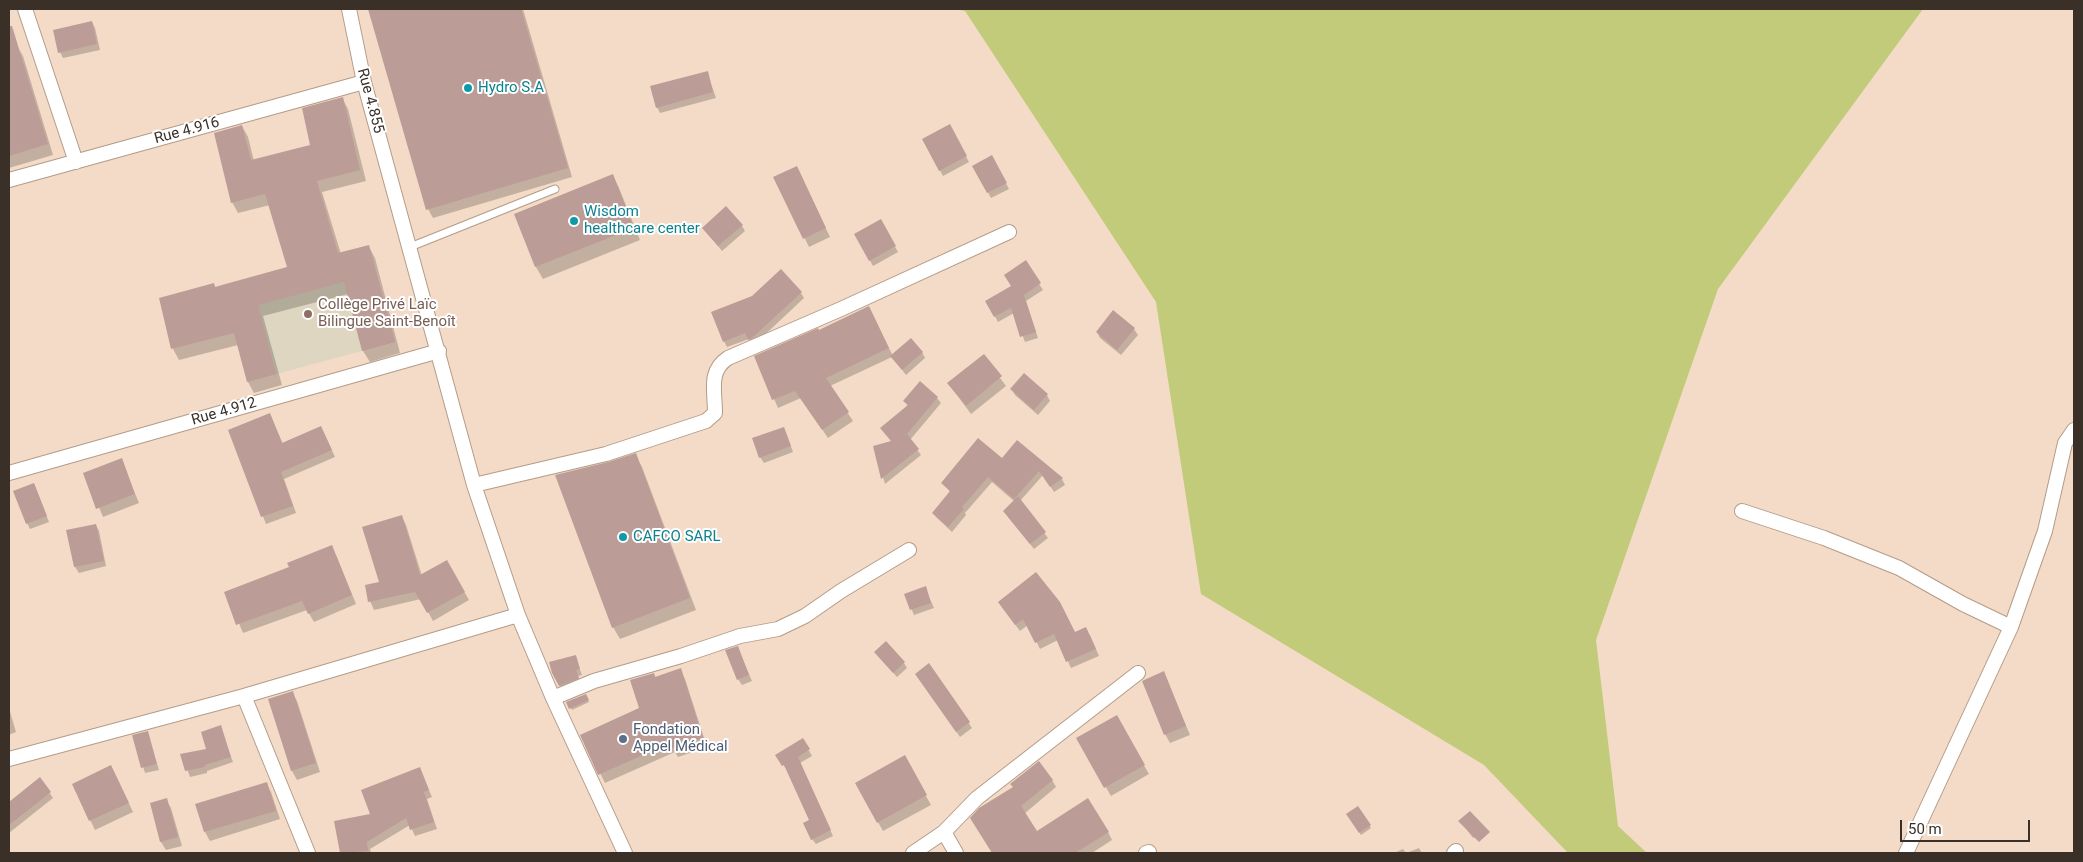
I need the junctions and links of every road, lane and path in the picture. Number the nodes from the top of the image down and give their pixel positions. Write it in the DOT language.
graph roads {
  1 [pos="25,9"];
  2 [pos="349,9"];
  3 [pos="364,82"];
  4 [pos="76,162"];
  5 [pos="9,180"];
  6 [pos="555,189"];
  7 [pos="1010,232"];
  8 [pos="410,247"];
  9 [pos="439,351"];
  10 [pos="2074,430"];
  11 [pos="9,473"];
  12 [pos="474,484"];
  13 [pos="1742,511"];
  14 [pos="909,550"];
  15 [pos="518,615"];
  16 [pos="2011,627"];
  17 [pos="1138,673"];
  18 [pos="244,696"];
  19 [pos="553,698"];
  20 [pos="9,760"];
  21 [pos="944,832"];
  22 [pos="308,853"];
  23 [pos="625,853"];
  24 [pos="913,853"];
  25 [pos="956,853"];
  26 [pos="1906,853"];
  1 -- 4 [label="street"];
  2 -- 3 [label="street, Rue 4.855"];
  3 -- 4 [label="street, Rue 4.916"];
  3 -- 8 [label="street, Rue 4.855"];
  4 -- 5 [label="street, Rue 4.916"];
  6 -- 8 [label="lane"];
  7 -- 12 [label="street"];
  8 -- 9 [label="street, Rue 4.855"];
  9 -- 11 [label="street, Rue 4.912"];
  9 -- 12 [label="street, Rue 4.855"];
  10 -- 16 [label="street"];
  12 -- 15 [label="street, Rue 4.855"];
  13 -- 16 [label="street"];
  14 -- 19 [label="street"];
  15 -- 18 [label="street"];
  15 -- 19 [label="street, Rue 4.855"];
  16 -- 26 [label="street"];
  17 -- 21 [label="street"];
  18 -- 20 [label="street"];
  18 -- 22 [label="street"];
  19 -- 23 [label="street, Rue 4.855"];
  21 -- 24 [label="street"];
  21 -- 25 [label="street"];
}
